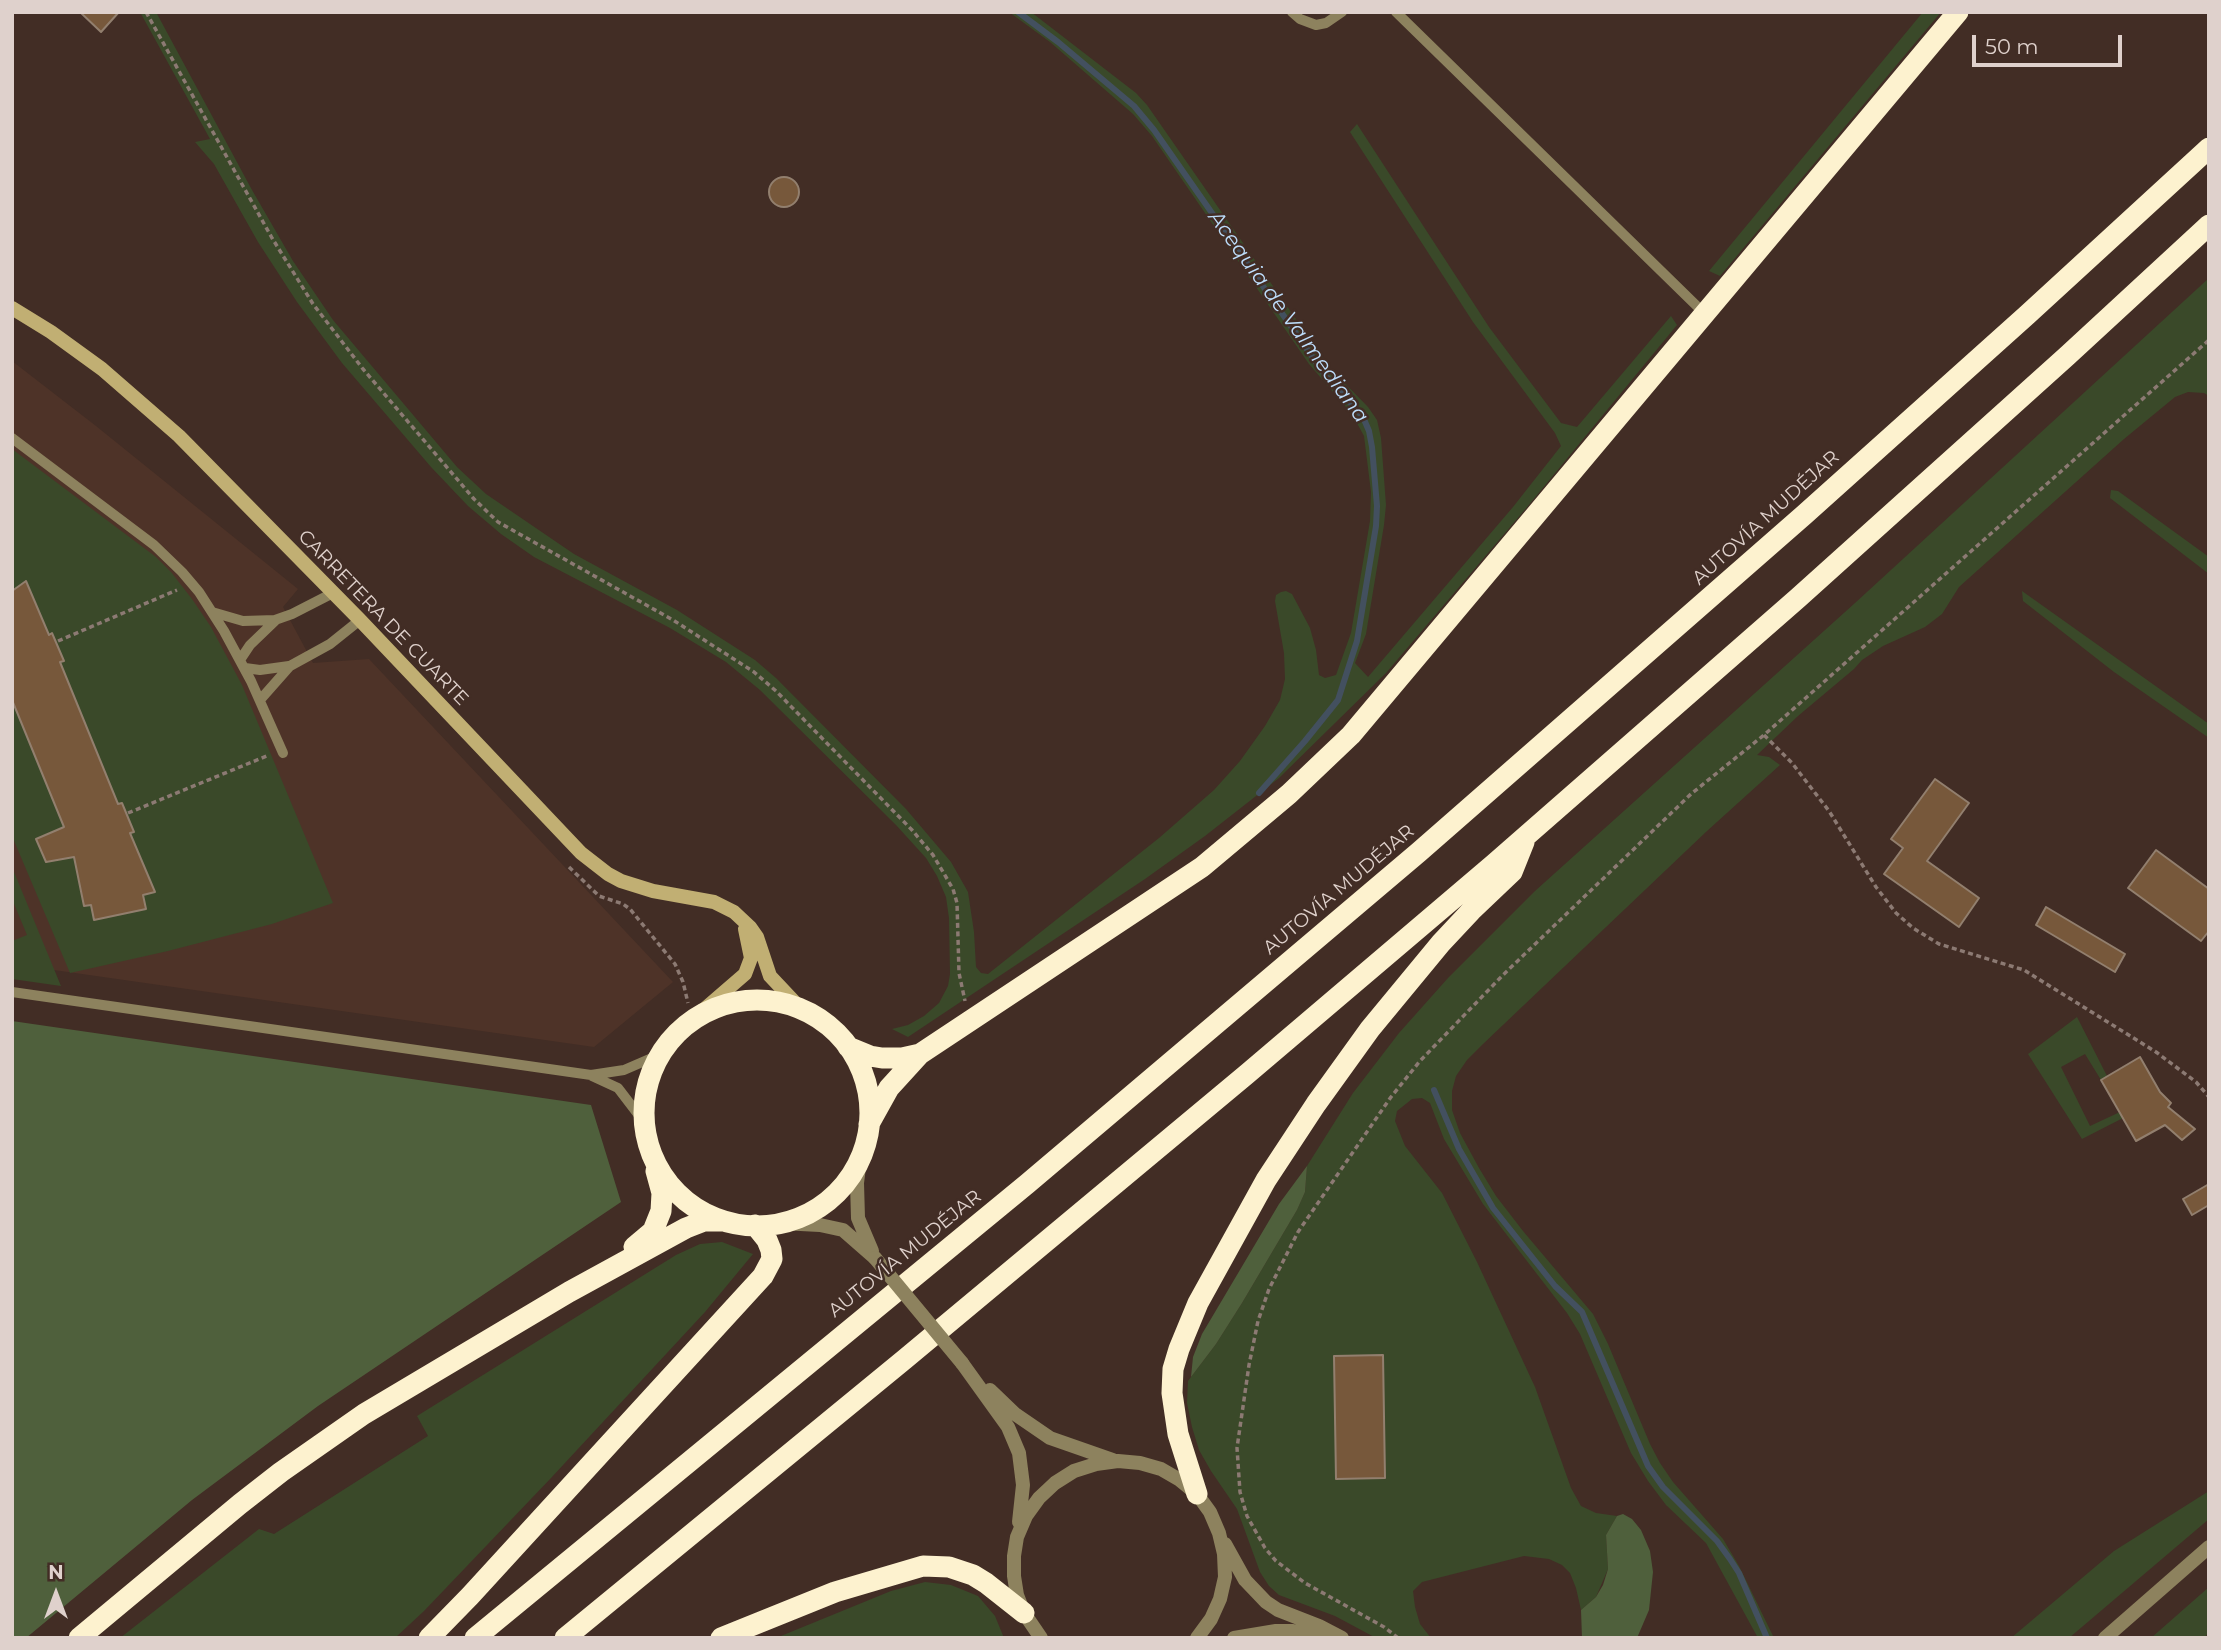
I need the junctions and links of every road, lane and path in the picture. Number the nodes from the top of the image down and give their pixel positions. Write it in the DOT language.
graph roads {
  1 [pos="146,12"];
  2 [pos="1292,12"];
  3 [pos="1342,12"];
  4 [pos="1396,12"];
  5 [pos="1958,12"];
  6 [pos="2209,148"];
  7 [pos="2209,225"];
  8 [pos="12,308"];
  9 [pos="1705,314"];
  10 [pos="2209,340"];
  11 [pos="12,438"];
  12 [pos="192,583"];
  13 [pos="333,593"];
  14 [pos="212,612"];
  15 [pos="275,620"];
  16 [pos="360,620"];
  17 [pos="58,641"];
  18 [pos="243,664"];
  19 [pos="290,666"];
  20 [pos="260,700"];
  21 [pos="1764,735"];
  22 [pos="278,741"];
  23 [pos="283,753"];
  24 [pos="128,814"];
  25 [pos="1526,836"];
  26 [pos="564,862"];
  27 [pos="741,918"];
  28 [pos="12,992"];
  29 [pos="803,1011"];
  30 [pos="687,1015"];
  31 [pos="975,1018"];
  32 [pos="848,1047"];
  33 [pos="660,1054"];
  34 [pos="920,1054"];
  35 [pos="591,1075"];
  36 [pos="2209,1097"];
  37 [pos="644,1122"];
  38 [pos="869,1124"];
  39 [pos="651,1154"];
  40 [pos="860,1159"];
  41 [pos="724,1221"];
  42 [pos="781,1223"];
  43 [pos="755,1225"];
  44 [pos="876,1258"];
  45 [pos="569,1292"];
  46 [pos="962,1363"];
  47 [pos="1118,1461"];
  48 [pos="1197,1494"];
  49 [pos="1219,1532"];
  50 [pos="1017,1537"];
  51 [pos="2209,1547"];
  52 [pos="1026,1617"];
  53 [pos="79,1638"];
  54 [pos="429,1638"];
  55 [pos="475,1638"];
  56 [pos="565,1638"];
  57 [pos="721,1638"];
  58 [pos="1028,1638"];
  59 [pos="1041,1638"];
  60 [pos="1197,1638"];
  61 [pos="1234,1638"];
  62 [pos="1326,1638"];
  63 [pos="1342,1638"];
  64 [pos="1398,1638"];
  65 [pos="2105,1638"];
  1 -- 31 [label="path"];
  2 -- 3 [label="lane"];
  4 -- 9 [label="lane"];
  5 -- 9 [label="highway"];
  6 -- 55 [label="highway, AUTOVÍA MUDÉJAR"];
  7 -- 25 [label="highway"];
  8 -- 13 [label="street, CARRETERA DE CUARTE"];
  9 -- 31 [label="highway"];
  10 -- 21 [label="path"];
  11 -- 12 [label="lane"];
  12 -- 14 [label="lane"];
  12 -- 17 [label="path"];
  13 -- 15 [label="lane"];
  13 -- 16 [label="street, CARRETERA DE CUARTE"];
  14 -- 15 [label="lane"];
  14 -- 18 [label="lane"];
  15 -- 18 [label="lane"];
  16 -- 19 [label="lane"];
  16 -- 27 [label="street, CARRETERA DE CUARTE"];
  18 -- 19 [label="lane"];
  18 -- 20 [label="lane"];
  19 -- 20 [label="lane"];
  20 -- 22 [label="lane"];
  21 -- 36 [label="path"];
  21 -- 64 [label="path"];
  22 -- 23 [label="lane"];
  22 -- 24 [label="path"];
  25 -- 48 [label="highway"];
  25 -- 56 [label="highway"];
  26 -- 30 [label="path"];
  27 -- 29 [label="street"];
  27 -- 30 [label="street"];
  28 -- 35 [label="lane"];
  29 -- 30 [label="highway"];
  29 -- 32 [label="highway"];
  30 -- 33 [label="highway"];
  31 -- 34 [label="highway"];
  32 -- 34 [label="highway"];
  32 -- 38 [label="highway"];
  33 -- 35 [label="lane"];
  33 -- 37 [label="highway"];
  34 -- 38 [label="highway"];
  35 -- 37 [label="lane"];
  37 -- 39 [label="highway"];
  38 -- 40 [label="highway"];
  39 -- 41 [label="highway"];
  39 -- 45 [label="highway"];
  40 -- 42 [label="highway"];
  40 -- 44 [label="street"];
  41 -- 43 [label="highway"];
  41 -- 45 [label="highway"];
  42 -- 43 [label="highway"];
  42 -- 44 [label="street"];
  43 -- 54 [label="highway"];
  44 -- 46 [label="street, bridge"];
  45 -- 53 [label="highway"];
  46 -- 47 [label="street"];
  46 -- 50 [label="street"];
  47 -- 48 [label="street"];
  47 -- 50 [label="street"];
  48 -- 49 [label="street"];
  49 -- 60 [label="street"];
  49 -- 63 [label="street"];
  50 -- 52 [label="street"];
  51 -- 65 [label="street"];
  52 -- 57 [label="highway"];
  52 -- 58 [label="street"];
  52 -- 59 [label="street"];
  61 -- 62 [label="street"];
}
